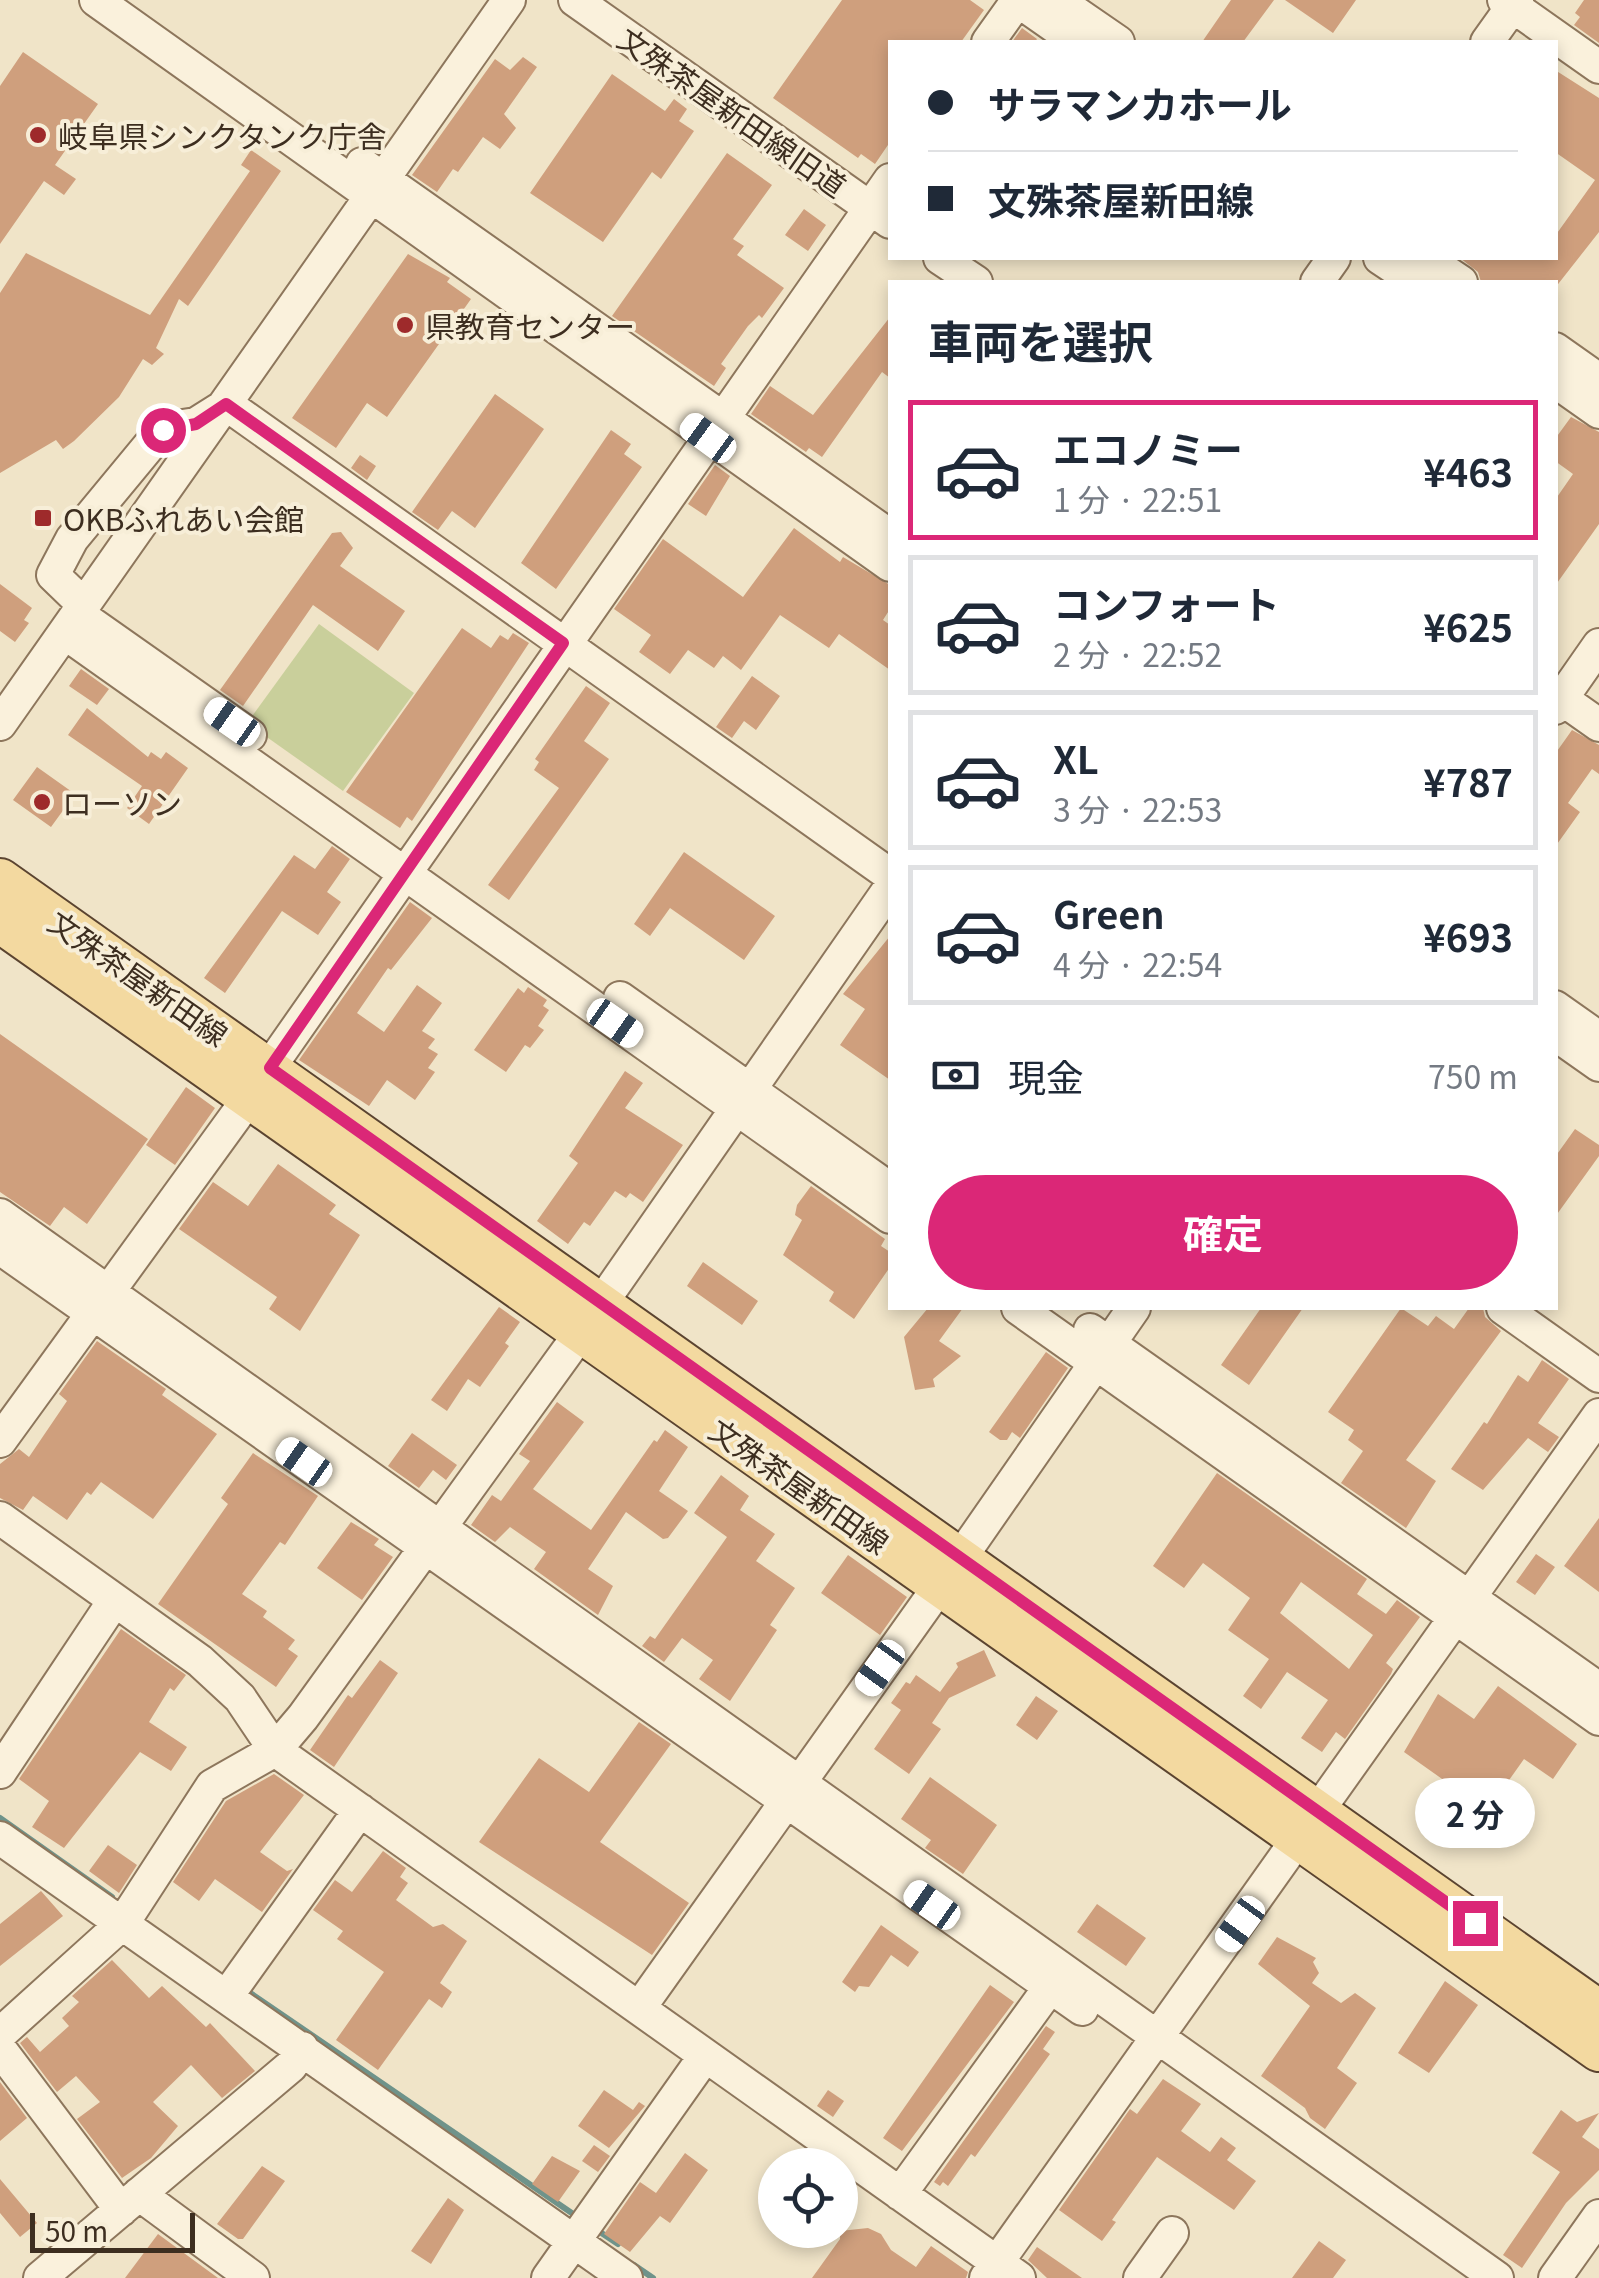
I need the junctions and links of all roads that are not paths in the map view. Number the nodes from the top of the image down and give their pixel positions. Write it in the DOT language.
graph roads {
  1 [pos="96,0"];
  2 [pos="123,0"];
  3 [pos="509,0"];
  4 [pos="575,0"];
  5 [pos="1017,0"];
  6 [pos="1056,0"];
  7 [pos="1511,2"];
  8 [pos="989,40"];
  9 [pos="1074,40"];
  10 [pos="1115,40"];
  11 [pos="1488,40"];
  12 [pos="1599,67"];
  13 [pos="888,187"];
  14 [pos="376,188"];
  15 [pos="880,215"];
  16 [pos="943,260"];
  17 [pos="1383,260"];
  18 [pos="1429,260"];
  19 [pos="973,280"];
  20 [pos="1413,280"];
  21 [pos="1458,280"];
  22 [pos="1558,351"];
  23 [pos="1599,380"];
  24 [pos="1558,382"];
  25 [pos="226,404"];
  26 [pos="1599,412"];
  27 [pos="716,427"];
  28 [pos="888,535"];
  29 [pos="888,563"];
  30 [pos="76,617"];
  31 [pos="563,643"];
  32 [pos="1599,645"];
  33 [pos="1558,699"];
  34 [pos="1558,701"];
  35 [pos="0,724"];
  36 [pos="1599,725"];
  37 [pos="410,862"];
  38 [pos="888,874"];
  39 [pos="0,880"];
  40 [pos="888,891"];
  41 [pos="0,921"];
  42 [pos="1558,1008"];
  43 [pos="1558,1036"];
  44 [pos="1599,1038"];
  45 [pos="1599,1065"];
  46 [pos="259,1083"];
  47 [pos="742,1100"];
  48 [pos="888,1189"];
  49 [pos="0,1216"];
  50 [pos="888,1216"];
  51 [pos="0,1248"];
  52 [pos="100,1302"];
  53 [pos="1022,1310"];
  54 [pos="1065,1310"];
  55 [pos="1133,1310"];
  56 [pos="1506,1310"];
  57 [pos="591,1317"];
  58 [pos="1103,1353"];
  59 [pos="1599,1376"];
  60 [pos="1599,1415"];
  61 [pos="0,1441"];
  62 [pos="0,1518"];
  63 [pos="433,1538"];
  64 [pos="951,1571"];
  65 [pos="114,1600"];
  66 [pos="1464,1608"];
  67 [pos="1599,1688"];
  68 [pos="1599,1719"];
  69 [pos="275,1750"];
  70 [pos="0,1772"];
  71 [pos="792,1792"];
  72 [pos="360,1810"];
  73 [pos="1310,1825"];
  74 [pos="0,1838"];
  75 [pos="123,1924"];
  76 [pos="1050,1987"];
  77 [pos="228,1996"];
  78 [pos="640,2007"];
  79 [pos="1599,2012"];
  80 [pos="0,2034"];
  81 [pos="1153,2045"];
  82 [pos="302,2048"];
  83 [pos="0,2049"];
  84 [pos="1599,2050"];
  85 [pos="705,2056"];
  86 [pos="900,2194"];
  87 [pos="130,2202"];
  88 [pos="1599,2216"];
  89 [pos="1172,2233"];
  90 [pos="574,2241"];
  91 [pos="1000,2273"];
  92 [pos="40,2278"];
  93 [pos="253,2278"];
  94 [pos="548,2278"];
  95 [pos="626,2278"];
  96 [pos="1140,2278"];
  97 [pos="1461,2278"];
  98 [pos="1497,2278"];
  99 [pos="1555,2278"];
  1 -- 14 [label="street"];
  2 -- 14 [label="street"];
  3 -- 14 [label="street"];
  4 -- 15 [label="street, 文殊茶屋新田線旧道"];
  5 -- 8 [label="street"];
  5 -- 9 [label="street"];
  6 -- 10 [label="street"];
  7 -- 11 [label="street"];
  7 -- 12 [label="street"];
  13 -- 15 [label="street"];
  14 -- 25 [label="street"];
  14 -- 27 [label="street"];
  15 -- 27 [label="street"];
  16 -- 19 [label="street"];
  17 -- 20 [label="street"];
  18 -- 21 [label="street"];
  22 -- 23 [label="street"];
  24 -- 26 [label="street"];
  25 -- 30 [label="street"];
  25 -- 30 [label="street"];
  25 -- 31 [label="street"];
  27 -- 28 [label="street"];
  27 -- 29 [label="street"];
  27 -- 31 [label="street"];
  30 -- 35 [label="street"];
  30 -- 37 [label="street"];
  31 -- 37 [label="street"];
  31 -- 38 [label="street"];
  32 -- 33 [label="street"];
  34 -- 36 [label="street"];
  37 -- 46 [label="street"];
  37 -- 47 [label="street"];
  39 -- 46 [label="main road, 文殊茶屋新田線"];
  40 -- 47 [label="street"];
  41 -- 46 [label="main road, 文殊茶屋新田線"];
  42 -- 44 [label="street"];
  43 -- 45 [label="street"];
  46 -- 52 [label="street"];
  46 -- 57 [label="main road, 文殊茶屋新田線"];
  47 -- 48 [label="street"];
  47 -- 50 [label="street"];
  47 -- 57 [label="street"];
  49 -- 52 [label="street"];
  51 -- 52 [label="street"];
  52 -- 61 [label="street"];
  52 -- 63 [label="street"];
  53 -- 58 [label="street"];
  54 -- 58 [label="street"];
  55 -- 58 [label="street"];
  56 -- 59 [label="street"];
  57 -- 63 [label="street"];
  57 -- 64 [label="main road, 文殊茶屋新田線"];
  58 -- 64 [label="street"];
  58 -- 66 [label="street"];
  60 -- 66 [label="street"];
  62 -- 65 [label="street"];
  63 -- 69 [label="street"];
  63 -- 71 [label="street"];
  64 -- 71 [label="street"];
  64 -- 73 [label="main road, 文殊茶屋新田線"];
  65 -- 69 [label="street"];
  65 -- 70 [label="street"];
  66 -- 67 [label="street"];
  66 -- 68 [label="street"];
  66 -- 73 [label="street"];
  69 -- 72 [label="street"];
  69 -- 75 [label="street"];
  71 -- 76 [label="street"];
  71 -- 78 [label="street"];
  71 -- 81 [label="street"];
  72 -- 77 [label="street"];
  72 -- 78 [label="street"];
  73 -- 79 [label="main road, 文殊茶屋新田線"];
  73 -- 81 [label="street"];
  73 -- 84 [label="main road, 文殊茶屋新田線"];
  74 -- 75 [label="street"];
  75 -- 77 [label="street"];
  75 -- 80 [label="street"];
  76 -- 81 [label="street"];
  76 -- 86 [label="street"];
  77 -- 82 [label="street"];
  78 -- 85 [label="street"];
  81 -- 91 [label="street"];
  81 -- 97 [label="street"];
  81 -- 98 [label="street"];
  82 -- 87 [label="street"];
  82 -- 90 [label="street"];
  83 -- 87 [label="street"];
  85 -- 86 [label="street"];
  85 -- 90 [label="street"];
  86 -- 91 [label="street"];
  87 -- 92 [label="street"];
  87 -- 93 [label="street"];
  88 -- 99 [label="street"];
  89 -- 96 [label="street"];
  90 -- 94 [label="street"];
  90 -- 95 [label="street"];
}
